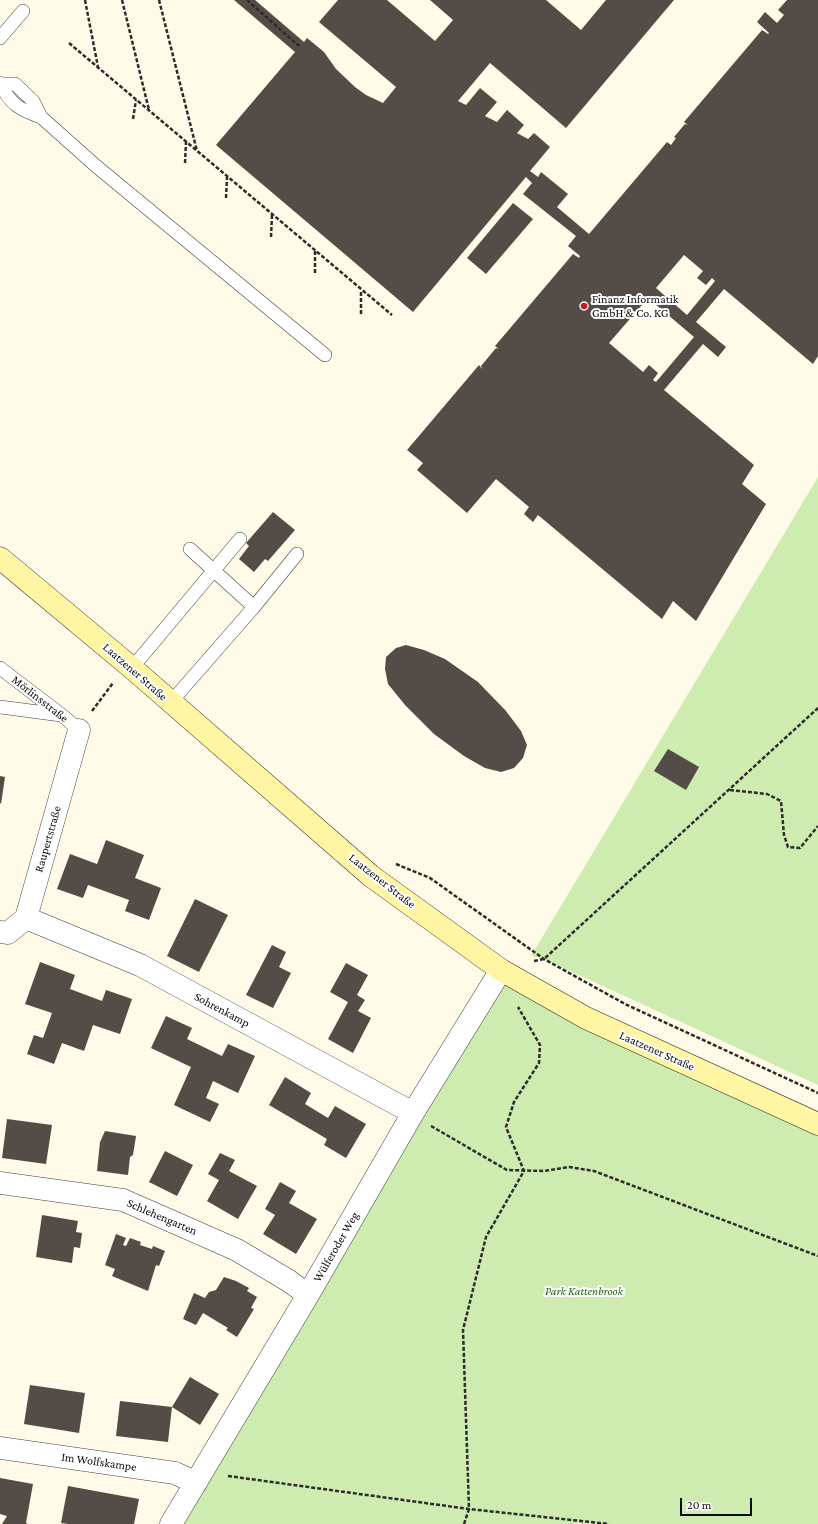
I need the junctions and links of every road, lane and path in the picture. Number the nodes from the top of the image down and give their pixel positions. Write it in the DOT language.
graph roads {
  1 [pos="85,0"];
  2 [pos="122,0"];
  3 [pos="159,0"];
  4 [pos="247,0"];
  5 [pos="23,12"];
  6 [pos="0,38"];
  7 [pos="69,43"];
  8 [pos="300,46"];
  9 [pos="98,67"];
  10 [pos="0,84"];
  11 [pos="136,100"];
  12 [pos="150,111"];
  13 [pos="133,119"];
  14 [pos="186,141"];
  15 [pos="197,151"];
  16 [pos="185,163"];
  17 [pos="227,176"];
  18 [pos="226,198"];
  19 [pos="272,214"];
  20 [pos="271,237"];
  21 [pos="314,250"];
  22 [pos="315,274"];
  23 [pos="361,290"];
  24 [pos="361,314"];
  25 [pos="392,315"];
  26 [pos="325,355"];
  27 [pos="240,540"];
  28 [pos="190,549"];
  29 [pos="297,554"];
  30 [pos="0,558"];
  31 [pos="214,571"];
  32 [pos="254,607"];
  33 [pos="129,666"];
  34 [pos="0,668"];
  35 [pos="171,702"];
  36 [pos="0,706"];
  37 [pos="818,708"];
  38 [pos="71,723"];
  39 [pos="729,790"];
  40 [pos="818,826"];
  41 [pos="371,876"];
  42 [pos="26,918"];
  43 [pos="0,932"];
  44 [pos="544,959"];
  45 [pos="501,970"];
  46 [pos="516,1002"];
  47 [pos="818,1092"];
  48 [pos="413,1113"];
  49 [pos="818,1124"];
  50 [pos="440,1133"];
  51 [pos="524,1171"];
  52 [pos="0,1183"];
  53 [pos="818,1256"];
  54 [pos="308,1295"];
  55 [pos="0,1448"];
  56 [pos="199,1478"];
  57 [pos="469,1509"];
  58 [pos="172,1524"];
  59 [pos="464,1524"];
  60 [pos="609,1524"];
  1 -- 9 [label="path"];
  2 -- 12 [label="path"];
  3 -- 15 [label="path"];
  4 -- 8 [label="path"];
  5 -- 6 [label="lane"];
  7 -- 9 [label="path"];
  9 -- 11 [label="path"];
  10 -- 26 [label="lane"];
  11 -- 12 [label="path"];
  11 -- 13 [label="path"];
  12 -- 14 [label="path"];
  14 -- 15 [label="path"];
  14 -- 16 [label="path"];
  15 -- 17 [label="path"];
  17 -- 18 [label="path"];
  17 -- 19 [label="path"];
  19 -- 20 [label="path"];
  19 -- 21 [label="path"];
  21 -- 22 [label="path"];
  21 -- 23 [label="path"];
  23 -- 24 [label="path"];
  23 -- 25 [label="path"];
  27 -- 31 [label="lane"];
  28 -- 31 [label="lane"];
  29 -- 32 [label="lane"];
  30 -- 33 [label="main road, Laatzener Straße"];
  31 -- 32 [label="lane"];
  31 -- 33 [label="lane"];
  32 -- 35 [label="lane"];
  33 -- 35 [label="main road, Laatzener Straße"];
  33 -- 38 [label="path"];
  34 -- 38 [label="lane, Mörlinsstraße"];
  35 -- 41 [label="main road, Laatzener Straße"];
  36 -- 38 [label="lane"];
  37 -- 39 [label="path"];
  38 -- 42 [label="street, Raupertstraße"];
  39 -- 40 [label="path"];
  39 -- 44 [label="path"];
  41 -- 44 [label="path"];
  41 -- 45 [label="main road, Laatzener Straße"];
  42 -- 43 [label="street"];
  42 -- 48 [label="street, Sohrenkamp"];
  44 -- 45 [label="path"];
  44 -- 47 [label="path"];
  45 -- 48 [label="street, Wülferoder Weg"];
  45 -- 49 [label="main road, Laatzener Straße"];
  46 -- 51 [label="path"];
  48 -- 54 [label="street, Wülferoder Weg"];
  50 -- 51 [label="path"];
  51 -- 53 [label="path"];
  51 -- 57 [label="path"];
  52 -- 54 [label="street, Schlehengarten"];
  54 -- 56 [label="street, Wülferoder Weg"];
  55 -- 56 [label="street, Im Wolfskampe"];
  56 -- 57 [label="path"];
  56 -- 58 [label="street, Wülferoder Weg"];
  57 -- 59 [label="path"];
  57 -- 60 [label="path"];
}
